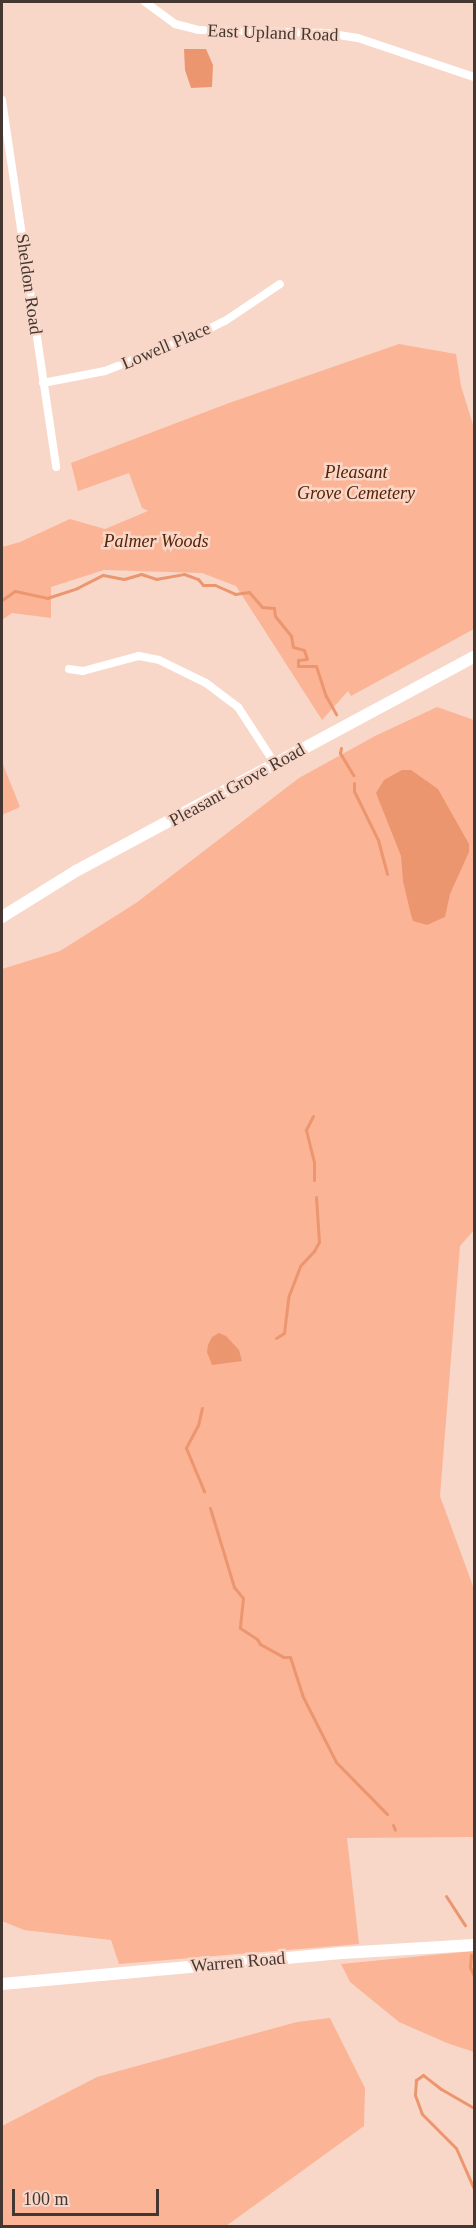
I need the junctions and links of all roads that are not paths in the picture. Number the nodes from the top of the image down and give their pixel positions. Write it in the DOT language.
graph roads {
  1 [pos="145,2"];
  2 [pos="474,77"];
  3 [pos="2,100"];
  4 [pos="280,284"];
  5 [pos="43,383"];
  6 [pos="56,467"];
  7 [pos="474,657"];
  8 [pos="69,669"];
  9 [pos="275,764"];
  10 [pos="2,916"];
  11 [pos="474,1945"];
  12 [pos="2,1984"];
  1 -- 2 [label="street, East Upland Road"];
  3 -- 5 [label="street, Sheldon Road"];
  4 -- 5 [label="street, Lowell Place"];
  5 -- 6 [label="street, Sheldon Road"];
  7 -- 9 [label="street, Pleasant Grove Road"];
  8 -- 9 [label="street"];
  9 -- 10 [label="street, Pleasant Grove Road"];
  11 -- 12 [label="street, Warren Road"];
}
